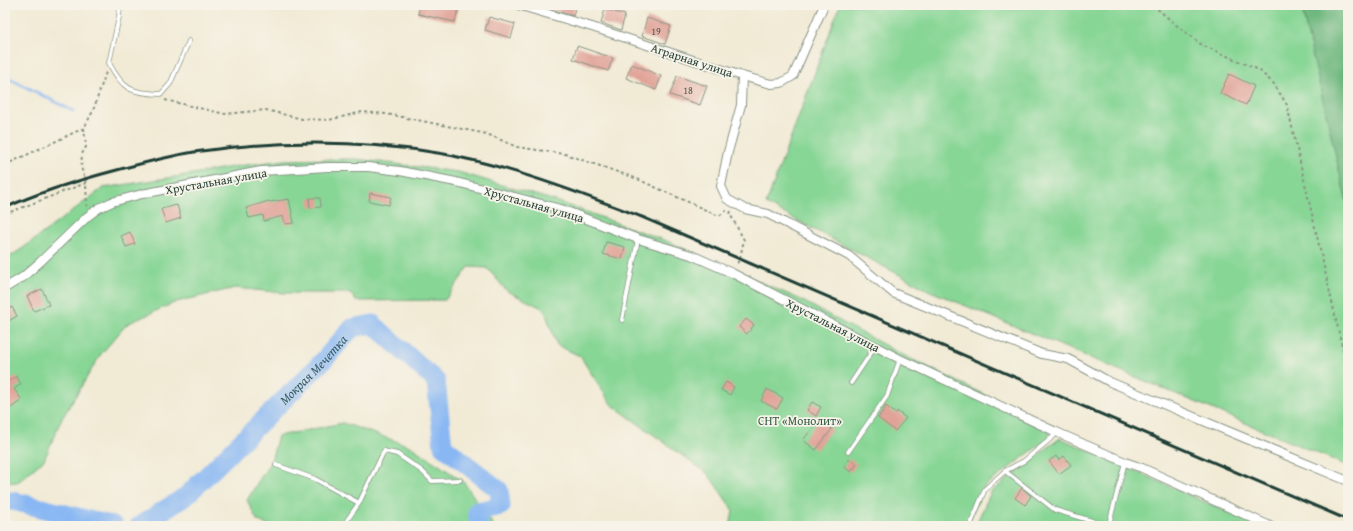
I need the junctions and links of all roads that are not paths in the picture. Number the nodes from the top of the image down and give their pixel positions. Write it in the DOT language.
graph roads {
  1 [pos="120,5"];
  2 [pos="518,5"];
  3 [pos="824,5"];
  4 [pos="190,40"];
  5 [pos="742,76"];
  6 [pos="638,239"];
  7 [pos="5,288"];
  8 [pos="622,320"];
  9 [pos="875,347"];
  10 [pos="900,359"];
  11 [pos="851,383"];
  12 [pos="1054,431"];
  13 [pos="848,452"];
  14 [pos="1125,462"];
  15 [pos="276,465"];
  16 [pos="1005,471"];
  17 [pos="460,480"];
  18 [pos="1348,481"];
  19 [pos="359,503"];
  20 [pos="343,526"];
  21 [pos="970,526"];
  22 [pos="1100,526"];
  23 [pos="1110,526"];
  24 [pos="1270,526"];
  1 -- 4 [label="lane"];
  2 -- 5 [label="street, Аграрная улица"];
  3 -- 5 [label="street, Аграрная улица"];
  5 -- 18 [label="street"];
  6 -- 7 [label="street, Хрустальная улица"];
  6 -- 8 [label="lane"];
  6 -- 9 [label="street, Хрустальная улица"];
  9 -- 10 [label="street, Хрустальная улица"];
  9 -- 11 [label="lane"];
  10 -- 12 [label="street, Хрустальная улица"];
  10 -- 13 [label="lane"];
  12 -- 14 [label="street, Хрустальная улица"];
  12 -- 16 [label="lane"];
  14 -- 23 [label="lane"];
  14 -- 24 [label="street, Хрустальная улица"];
  15 -- 19 [label="lane"];
  16 -- 21 [label="lane"];
  16 -- 22 [label="lane"];
  17 -- 19 [label="lane"];
  19 -- 20 [label="lane"];
}
